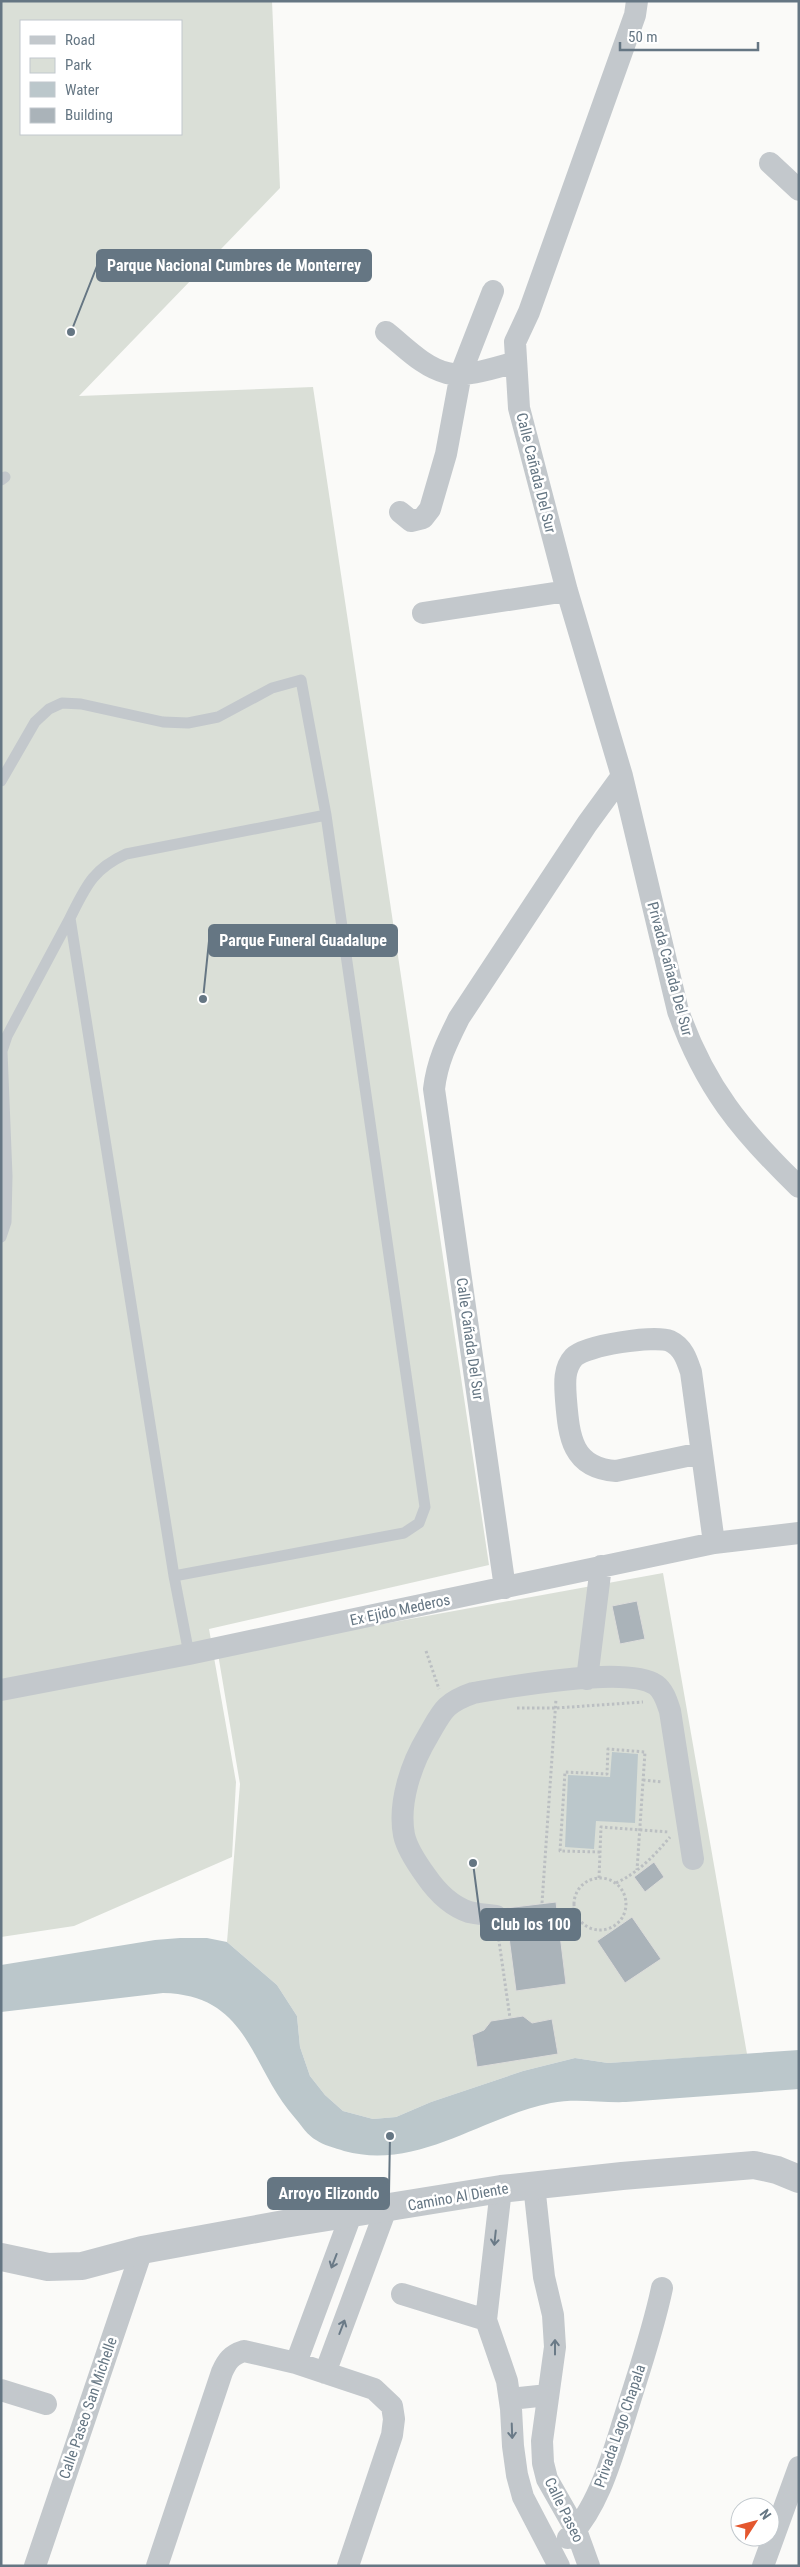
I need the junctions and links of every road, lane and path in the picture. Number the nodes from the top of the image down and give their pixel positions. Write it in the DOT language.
graph roads {
  1 [pos="636,1"];
  2 [pos="770,163"];
  3 [pos="799,190"];
  4 [pos="493,292"];
  5 [pos="386,332"];
  6 [pos="516,362"];
  7 [pos="460,373"];
  8 [pos="400,512"];
  9 [pos="567,591"];
  10 [pos="423,613"];
  11 [pos="622,776"];
  12 [pos="1,780"];
  13 [pos="326,815"];
  14 [pos="70,918"];
  15 [pos="799,1186"];
  16 [pos="1,1237"];
  17 [pos="701,1453"];
  18 [pos="799,1533"];
  19 [pos="714,1544"];
  20 [pos="601,1566"];
  21 [pos="174,1576"];
  22 [pos="505,1588"];
  23 [pos="426,1650"];
  24 [pos="189,1654"];
  25 [pos="587,1679"];
  26 [pos="558,1681"];
  27 [pos="1,1690"];
  28 [pos="651,1702"];
  29 [pos="445,1707"];
  30 [pos="510,1708"];
  31 [pos="556,1708"];
  32 [pos="643,1780"];
  33 [pos="665,1782"];
  34 [pos="639,1830"];
  35 [pos="600,1852"];
  36 [pos="693,1859"];
  37 [pos="637,1871"];
  38 [pos="599,1878"];
  39 [pos="616,1883"];
  40 [pos="542,1904"];
  41 [pos="575,1909"];
  42 [pos="557,1911"];
  43 [pos="496,1916"];
  44 [pos="510,2018"];
  45 [pos="799,2179"];
  46 [pos="534,2185"];
  47 [pos="500,2189"];
  48 [pos="386,2209"];
  49 [pos="352,2215"];
  50 [pos="142,2250"];
  51 [pos="1,2257"];
  52 [pos="662,2288"];
  53 [pos="402,2294"];
  54 [pos="486,2320"];
  55 [pos="296,2364"];
  56 [pos="324,2373"];
  57 [pos="1,2390"];
  58 [pos="548,2395"];
  59 [pos="510,2399"];
  60 [pos="46,2404"];
  61 [pos="799,2467"];
  62 [pos="576,2530"];
  63 [pos="556,2559"];
  64 [pos="35,2566"];
  65 [pos="157,2566"];
  66 [pos="348,2566"];
  67 [pos="589,2566"];
  68 [pos="763,2566"];
  1 -- 6 [label="street, Calle Cañada Del Sur"];
  2 -- 3 [label="street"];
  4 -- 7 [label="street"];
  5 -- 7 [label="street"];
  6 -- 7 [label="street"];
  6 -- 9 [label="street, Calle Cañada Del Sur"];
  7 -- 8 [label="street"];
  9 -- 10 [label="street"];
  9 -- 11 [label="street, Calle Cañada Del Sur"];
  11 -- 15 [label="street, Privada Cañada Del Sur"];
  11 -- 22 [label="street, Calle Cañada Del Sur"];
  12 -- 13 [label="lane"];
  13 -- 14 [label="lane"];
  13 -- 21 [label="lane"];
  14 -- 16 [label="lane"];
  14 -- 21 [label="lane"];
  17 -- 17 [label="street"];
  17 -- 19 [label="street"];
  18 -- 19 [label="street, Ex Ejido Mederos"];
  19 -- 20 [label="street, Ex Ejido Mederos"];
  20 -- 22 [label="street, Ex Ejido Mederos"];
  20 -- 25 [label="street"];
  21 -- 24 [label="lane"];
  22 -- 24 [label="street, Ex Ejido Mederos"];
  23 -- 29 [label="path"];
  24 -- 27 [label="street, Ex Ejido Mederos"];
  25 -- 26 [label="street"];
  25 -- 36 [label="street"];
  26 -- 29 [label="street"];
  26 -- 31 [label="path"];
  28 -- 31 [label="path"];
  29 -- 43 [label="street"];
  30 -- 31 [label="path"];
  31 -- 40 [label="path"];
  32 -- 33 [label="path"];
  32 -- 34 [label="path"];
  32 -- 35 [label="path"];
  34 -- 35 [label="path"];
  34 -- 37 [label="path"];
  34 -- 37 [label="path"];
  35 -- 38 [label="path"];
  37 -- 39 [label="path"];
  38 -- 39 [label="path"];
  38 -- 41 [label="path"];
  39 -- 41 [label="path"];
  41 -- 42 [label="path"];
  43 -- 44 [label="path"];
  45 -- 46 [label="street, Camino Al Diente"];
  46 -- 47 [label="street, Camino Al Diente"];
  58 -- 46 [label="street, Calle Paseo, one-way"];
  47 -- 48 [label="street, Camino Al Diente"];
  47 -- 54 [label="street, one-way"];
  48 -- 49 [label="street, Camino Al Diente"];
  56 -- 48 [label="street, one-way"];
  49 -- 50 [label="street, Camino Al Diente"];
  49 -- 55 [label="street, one-way"];
  50 -- 51 [label="street, Camino Al Diente"];
  50 -- 64 [label="street, Calle Paseo San Michelle"];
  52 -- 62 [label="street, Privada Lago Chapala"];
  53 -- 54 [label="street"];
  54 -- 59 [label="street"];
  55 -- 56 [label="street"];
  55 -- 65 [label="street"];
  56 -- 66 [label="street"];
  57 -- 60 [label="street"];
  58 -- 59 [label="street"];
  58 -- 62 [label="street, Calle Paseo"];
  59 -- 63 [label="street, one-way"];
  61 -- 68 [label="street"];
  62 -- 63 [label="street, Privada Lago Chapala"];
  62 -- 67 [label="street, Calle Paseo"];
}
